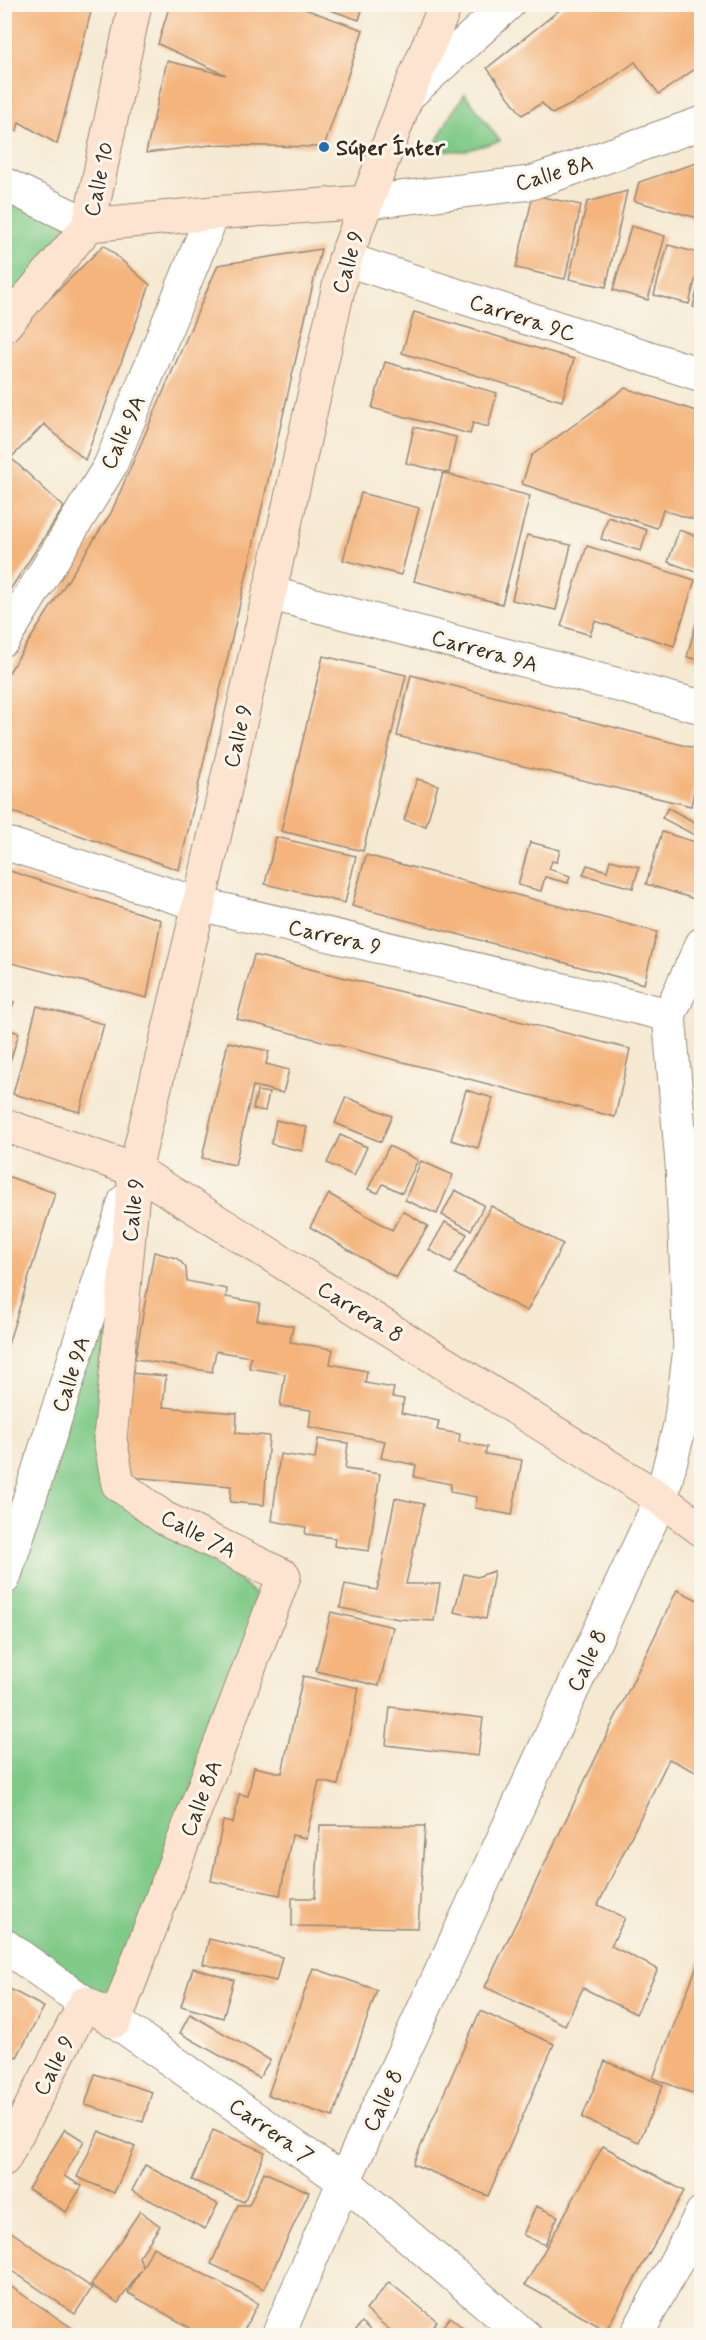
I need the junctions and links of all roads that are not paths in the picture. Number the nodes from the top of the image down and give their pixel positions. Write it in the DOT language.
graph roads {
  1 [pos="135,4"];
  2 [pos="446,4"];
  3 [pos="508,4"];
  4 [pos="407,96"];
  5 [pos="702,123"];
  6 [pos="4,184"];
  7 [pos="366,202"];
  8 [pos="213,213"];
  9 [pos="89,225"];
  10 [pos="345,259"];
  11 [pos="4,326"];
  12 [pos="702,375"];
  13 [pos="269,593"];
  14 [pos="4,639"];
  15 [pos="702,707"];
  16 [pos="4,843"];
  17 [pos="199,904"];
  18 [pos="702,944"];
  19 [pos="669,1015"];
  20 [pos="4,1125"];
  21 [pos="135,1170"];
  22 [pos="118,1484"];
  23 [pos="661,1499"];
  24 [pos="702,1530"];
  25 [pos="284,1576"];
  26 [pos="4,1578"];
  27 [pos="4,1945"];
  28 [pos="86,2003"];
  29 [pos="115,2021"];
  30 [pos="4,2159"];
  31 [pos="344,2181"];
  32 [pos="702,2213"];
  33 [pos="278,2336"];
  34 [pos="525,2336"];
  35 [pos="636,2336"];
  1 -- 9 [label="street, Calle 10"];
  2 -- 4 [label="street, Calle 9"];
  3 -- 4 [label="street"];
  4 -- 7 [label="street, Calle 9"];
  5 -- 7 [label="street, Calle 8A"];
  6 -- 9 [label="street"];
  7 -- 8 [label="street"];
  7 -- 10 [label="street, Calle 9"];
  8 -- 9 [label="street"];
  8 -- 14 [label="street, Calle 9A"];
  9 -- 11 [label="street, Calle 10"];
  10 -- 12 [label="street, Carrera 9C"];
  10 -- 13 [label="street, Calle 9"];
  13 -- 15 [label="street, Carrera 9A"];
  13 -- 17 [label="street, Calle 9"];
  16 -- 17 [label="street, Carrera 9"];
  17 -- 19 [label="street, Carrera 9"];
  17 -- 21 [label="street, Calle 9"];
  18 -- 19 [label="street, Calle 8"];
  19 -- 23 [label="street, Calle 8"];
  20 -- 21 [label="street, Carrera 8"];
  21 -- 22 [label="street, Calle 9"];
  21 -- 23 [label="street, Carrera 8"];
  21 -- 26 [label="street, Calle 9A"];
  22 -- 25 [label="street, Calle 7A"];
  23 -- 24 [label="street, Carrera 8"];
  23 -- 31 [label="street, Calle 8"];
  25 -- 29 [label="street, Calle 8A"];
  27 -- 28 [label="street, Carrera 7"];
  28 -- 29 [label="street, Carrera 7"];
  28 -- 30 [label="street, Calle 9"];
  29 -- 31 [label="street, Carrera 7"];
  31 -- 33 [label="street, Calle 8"];
  31 -- 34 [label="street, Carrera 7"];
  32 -- 35 [label="street"];
}
